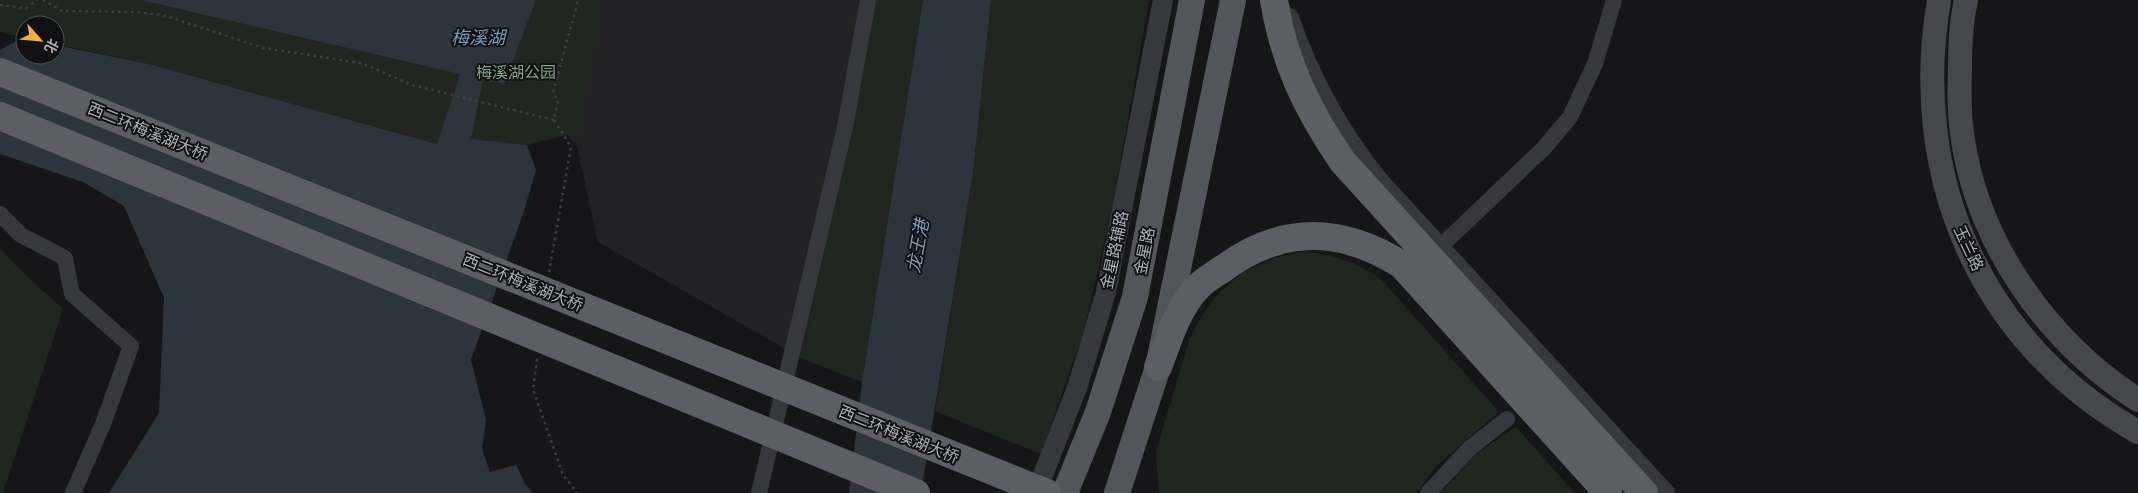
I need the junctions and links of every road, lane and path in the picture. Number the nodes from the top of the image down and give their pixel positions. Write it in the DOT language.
graph roads {
  1 [pos="37,0"];
  2 [pos="43,0"];
  3 [pos="578,0"];
  4 [pos="868,0"];
  5 [pos="1163,0"];
  6 [pos="1192,0"];
  7 [pos="1233,0"];
  8 [pos="1274,0"];
  9 [pos="1283,0"];
  10 [pos="1614,0"];
  11 [pos="1939,0"];
  12 [pos="1966,0"];
  13 [pos="0,5"];
  14 [pos="0,72"];
  15 [pos="0,116"];
  16 [pos="0,214"];
  17 [pos="1440,247"];
  18 [pos="1158,367"];
  19 [pos="2138,400"];
  20 [pos="1507,419"];
  21 [pos="2138,432"];
  22 [pos="73,493"];
  23 [pos="759,493"];
  24 [pos="916,493"];
  25 [pos="1036,493"];
  26 [pos="1047,493"];
  27 [pos="1065,493"];
  28 [pos="1118,493"];
  29 [pos="1428,493"];
  30 [pos="1608,493"];
  31 [pos="1644,493"];
  32 [pos="1665,493"];
  1 -- 13 [label="path"];
  2 -- 3 [label="path"];
  4 -- 23 [label="street"];
  5 -- 25 [label="street, 金星路辅路"];
  6 -- 27 [label="main road, 金星路"];
  7 -- 18 [label="main road"];
  8 -- 31 [label="highway"];
  9 -- 17 [label="street"];
  10 -- 17 [label="street"];
  11 -- 21 [label="main road, 玉兰路"];
  12 -- 19 [label="main road, 玉兰路"];
  14 -- 26 [label="highway, 西二环梅溪湖大桥, bridge"];
  15 -- 24 [label="highway, bridge"];
  16 -- 22 [label="street"];
  17 -- 32 [label="street"];
  18 -- 28 [label="main road"];
  18 -- 30 [label="highway"];
  20 -- 29 [label="street"];
}
